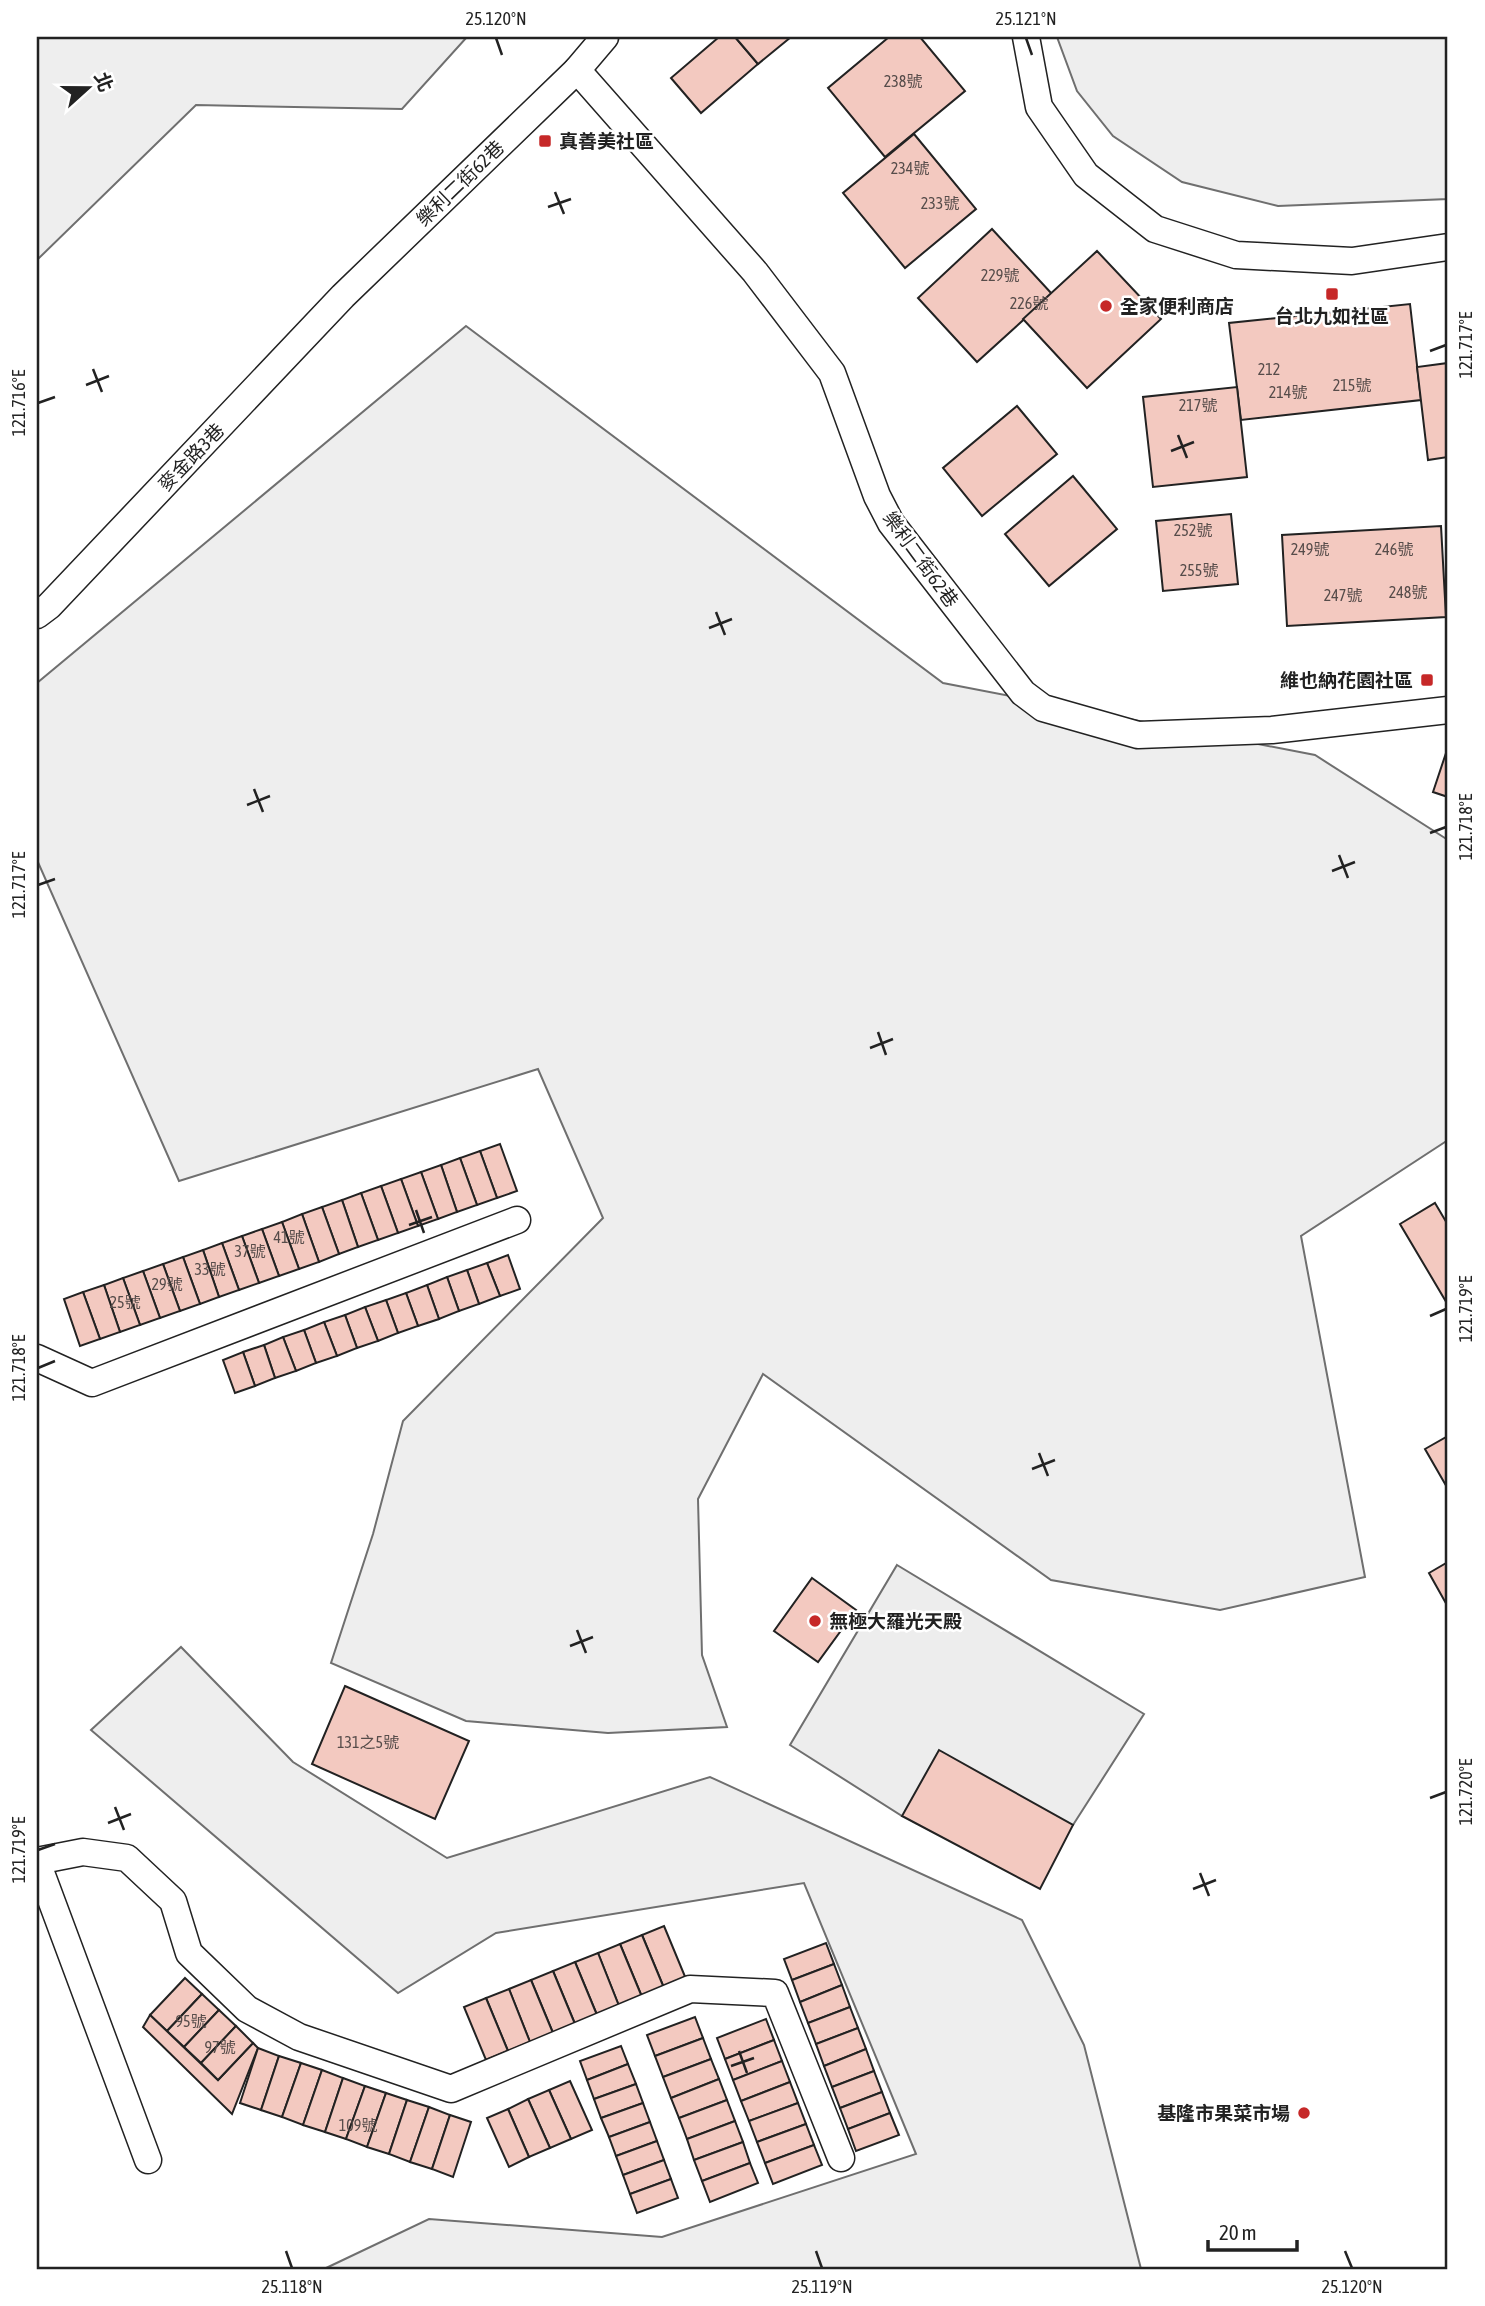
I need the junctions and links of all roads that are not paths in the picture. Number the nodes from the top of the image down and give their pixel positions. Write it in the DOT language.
graph roads {
  1 [pos="605,37"];
  2 [pos="1026,37"];
  3 [pos="577,70"];
  4 [pos="1448,247"];
  5 [pos="343,296"];
  6 [pos="37,615"];
  7 [pos="1448,710"];
  8 [pos="517,1220"];
  9 [pos="37,1358"];
  10 [pos="37,1861"];
  11 [pos="841,2158"];
  12 [pos="148,2160"];
  1 -- 3 [label="street, 樂利二街62巷"];
  2 -- 4 [label="street"];
  3 -- 5 [label="street, 樂利二街62巷"];
  3 -- 7 [label="street, 樂利二街62巷"];
  5 -- 6 [label="street, 麥金路3巷"];
  8 -- 9 [label="street"];
  10 -- 11 [label="street"];
  10 -- 12 [label="street"];
}
